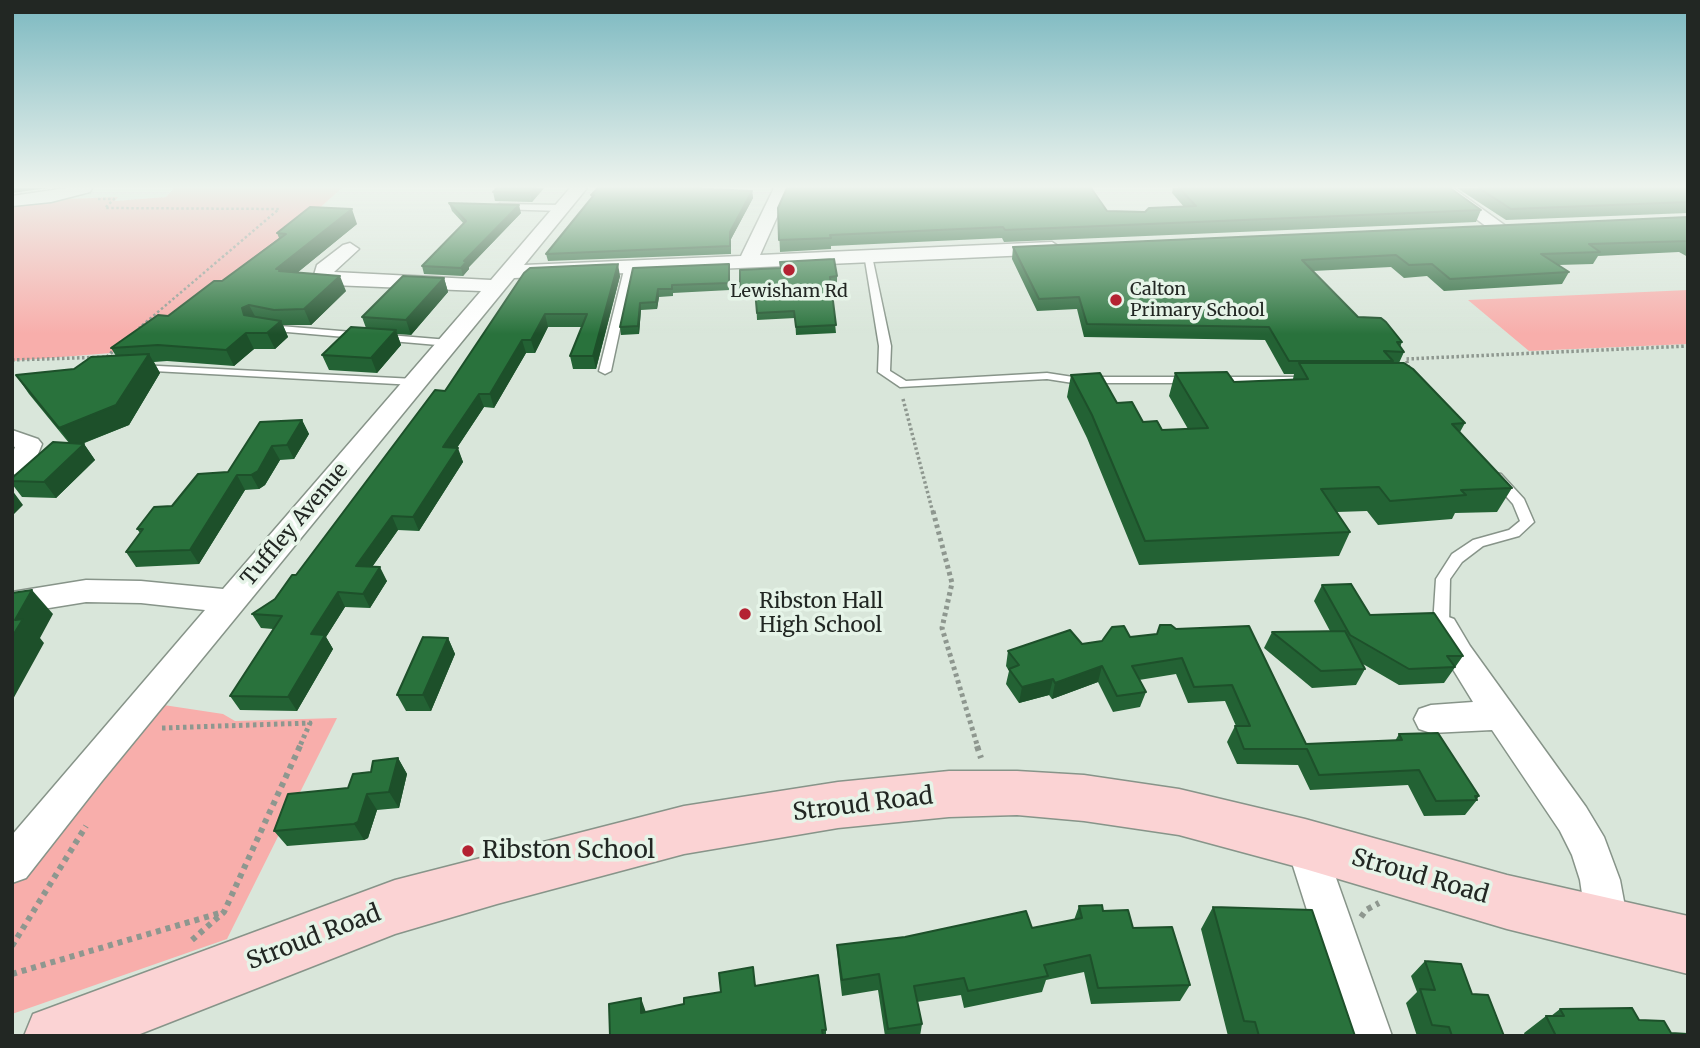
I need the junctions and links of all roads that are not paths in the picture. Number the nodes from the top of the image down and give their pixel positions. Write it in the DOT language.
graph roads {
  1 [pos="537,237"];
  2 [pos="759,237"];
  3 [pos="1070,247"];
  4 [pos="350,249"];
  5 [pos="867,256"];
  6 [pos="747,263"];
  7 [pos="628,268"];
  8 [pos="502,279"];
  9 [pos="256,326"];
  10 [pos="449,343"];
  11 [pos="120,370"];
  12 [pos="605,371"];
  13 [pos="1315,380"];
  14 [pos="415,382"];
  15 [pos="12,437"];
  16 [pos="12,467"];
  17 [pos="1491,471"];
  18 [pos="231,601"];
  19 [pos="12,603"];
  20 [pos="1441,625"];
  21 [pos="1501,715"];
  22 [pos="1431,719"];
  23 [pos="1305,844"];
  24 [pos="12,865"];
  25 [pos="1608,928"];
  26 [pos="1688,946"];
  27 [pos="68,1033"];
  28 [pos="1370,1036"];
  1 -- 8 [label="street, Tuffley Avenue"];
  2 -- 6 [label="street"];
  3 -- 5 [label="street"];
  4 -- 8 [label="street"];
  5 -- 6 [label="street"];
  5 -- 13 [label="lane"];
  6 -- 7 [label="street"];
  7 -- 8 [label="street"];
  7 -- 12 [label="lane"];
  8 -- 10 [label="street, Tuffley Avenue"];
  9 -- 10 [label="lane"];
  10 -- 14 [label="street, Tuffley Avenue"];
  11 -- 14 [label="lane"];
  14 -- 18 [label="street, Tuffley Avenue"];
  15 -- 16 [label="street"];
  17 -- 20 [label="lane"];
  18 -- 19 [label="street"];
  18 -- 24 [label="street, Tuffley Avenue"];
  20 -- 21 [label="street"];
  21 -- 22 [label="street"];
  21 -- 25 [label="street"];
  23 -- 25 [label="main road, Stroud Road"];
  23 -- 27 [label="main road, Stroud Road"];
  23 -- 28 [label="street"];
  25 -- 26 [label="main road, Stroud Road"];
}
